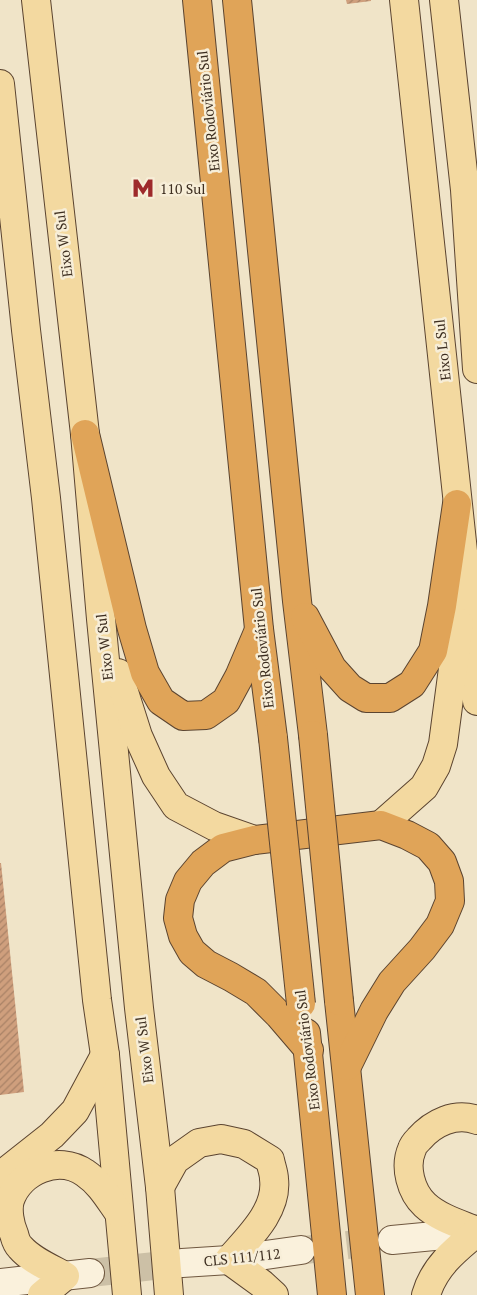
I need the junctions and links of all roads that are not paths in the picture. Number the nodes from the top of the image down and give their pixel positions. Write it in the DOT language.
graph roads {
  1 [pos="36,0"];
  2 [pos="197,0"];
  3 [pos="238,0"];
  4 [pos="404,0"];
  5 [pos="444,0"];
  6 [pos="0,84"];
  7 [pos="477,369"];
  8 [pos="85,434"];
  9 [pos="457,504"];
  10 [pos="465,570"];
  11 [pos="297,601"];
  12 [pos="101,619"];
  13 [pos="259,629"];
  14 [pos="477,701"];
  15 [pos="380,825"];
  16 [pos="254,840"];
  17 [pos="309,1050"];
  18 [pos="105,1055"];
  19 [pos="347,1066"];
  20 [pos="477,1120"];
  21 [pos="0,1176"];
  22 [pos="160,1187"];
  23 [pos="119,1213"];
  24 [pos="477,1232"];
  25 [pos="392,1240"];
  26 [pos="301,1250"];
  27 [pos="229,1260"];
  28 [pos="182,1263"];
  29 [pos="77,1274"];
  30 [pos="0,1283"];
  31 [pos="42,1295"];
  32 [pos="127,1295"];
  33 [pos="169,1295"];
  34 [pos="274,1295"];
  35 [pos="332,1295"];
  36 [pos="370,1295"];
  37 [pos="426,1295"];
  1 -- 8 [label="main road, Eixo W Sul"];
  2 -- 13 [label="highway, Eixo Rodoviário Sul"];
  3 -- 11 [label="highway"];
  4 -- 9 [label="main road, Eixo L Sul"];
  5 -- 7 [label="main road"];
  6 -- 18 [label="main road"];
  8 -- 12 [label="main road, Eixo W Sul"];
  8 -- 13 [label="highway"];
  9 -- 10 [label="main road, Eixo L Sul"];
  9 -- 11 [label="highway"];
  10 -- 14 [label="main road, Eixo L Sul"];
  10 -- 15 [label="main road"];
  11 -- 19 [label="highway, bridge"];
  12 -- 16 [label="main road"];
  12 -- 22 [label="main road, Eixo W Sul"];
  13 -- 17 [label="highway, Eixo Rodoviário Sul, bridge"];
  15 -- 16 [label="highway"];
  15 -- 19 [label="highway"];
  16 -- 17 [label="highway"];
  17 -- 35 [label="highway, Eixo Rodoviário Sul"];
  18 -- 21 [label="main road"];
  18 -- 23 [label="main road"];
  19 -- 36 [label="highway"];
  20 -- 24 [label="main road"];
  22 -- 27 [label="main road"];
  22 -- 33 [label="main road, Eixo W Sul"];
  23 -- 29 [label="main road"];
  23 -- 32 [label="main road"];
  24 -- 25 [label="street"];
  24 -- 37 [label="main road"];
  26 -- 27 [label="street, CLS 111/112"];
  27 -- 28 [label="street, CLS 111/112"];
  27 -- 34 [label="main road"];
  29 -- 30 [label="street"];
  29 -- 31 [label="main road"];
}
